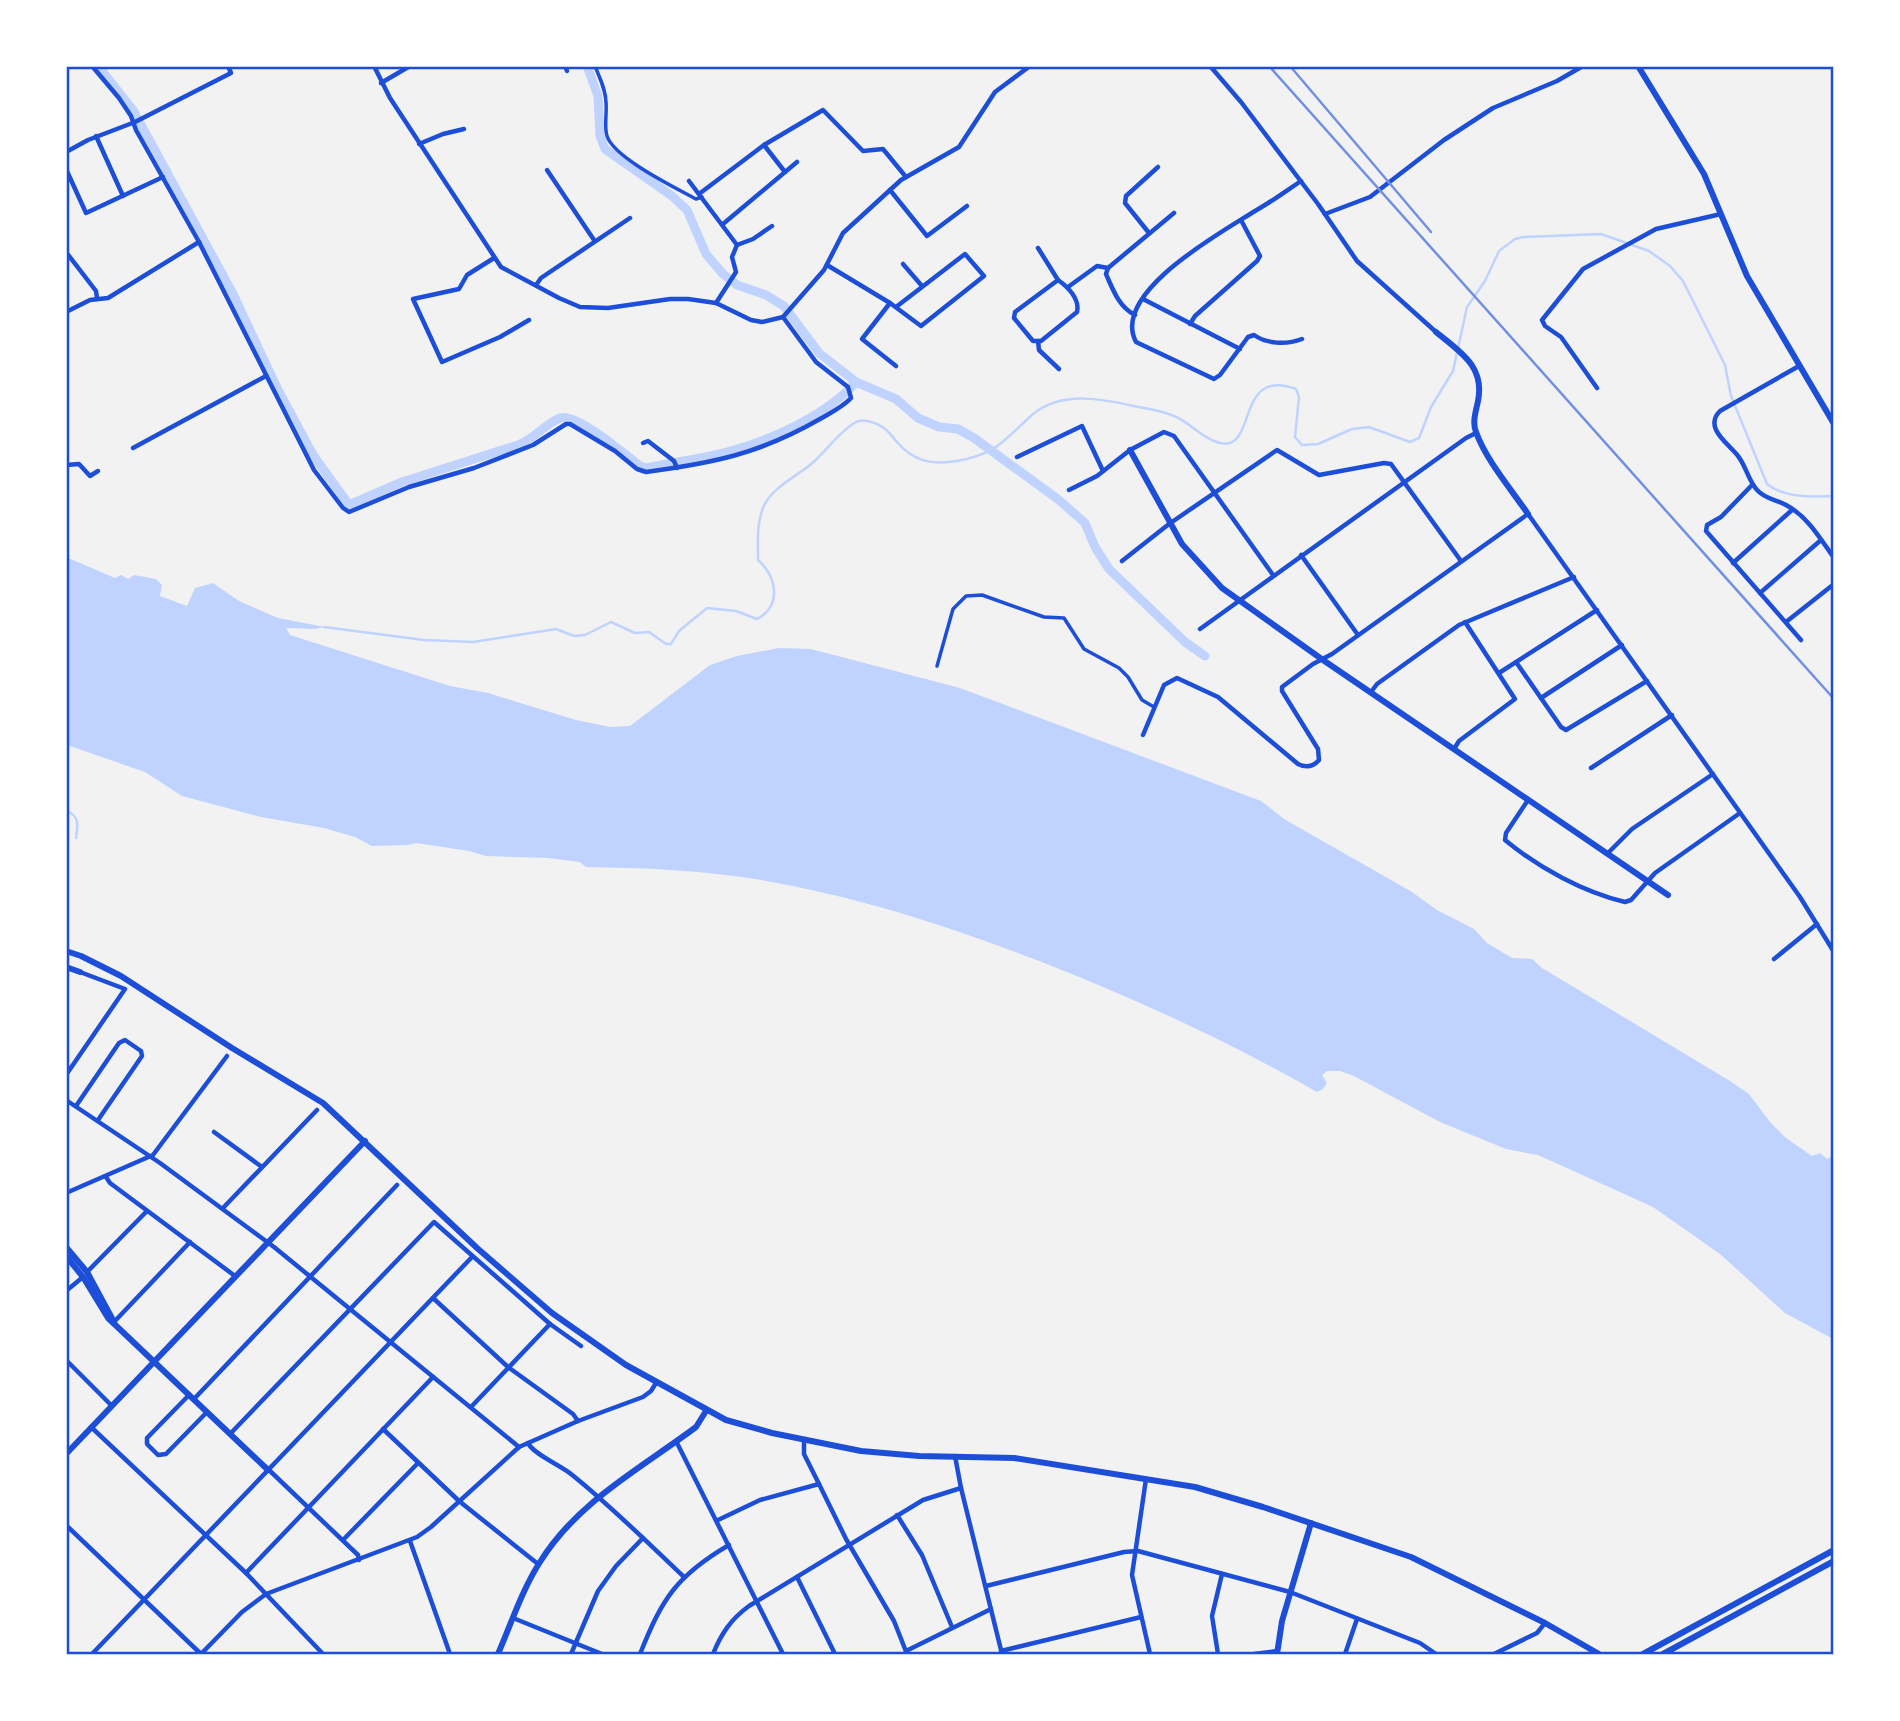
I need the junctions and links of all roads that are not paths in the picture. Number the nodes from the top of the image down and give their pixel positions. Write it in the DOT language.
graph roads {
  1 [pos="92,66"];
  2 [pos="228,66"];
  3 [pos="374,66"];
  4 [pos="410,66"];
  5 [pos="596,66"];
  6 [pos="1030,66"];
  7 [pos="1210,66"];
  8 [pos="1583,66"];
  9 [pos="1638,66"];
  10 [pos="381,83"];
  11 [pos="132,122"];
  12 [pos="464,129"];
  13 [pos="96,136"];
  14 [pos="419,144"];
  15 [pos="764,145"];
  16 [pos="66,152"];
  17 [pos="797,162"];
  18 [pos="1158,167"];
  19 [pos="66,169"];
  20 [pos="547,170"];
  21 [pos="785,172"];
  22 [pos="163,177"];
  23 [pos="906,177"];
  24 [pos="689,181"];
  25 [pos="1301,181"];
  26 [pos="890,190"];
  27 [pos="123,196"];
  28 [pos="701,196"];
  29 [pos="967,206"];
  30 [pos="1174,213"];
  31 [pos="1325,214"];
  32 [pos="1722,214"];
  33 [pos="630,218"];
  34 [pos="1241,220"];
  35 [pos="723,223"];
  36 [pos="772,226"];
  37 [pos="1149,233"];
  38 [pos="594,240"];
  39 [pos="199,242"];
  40 [pos="737,245"];
  41 [pos="1038,248"];
  42 [pos="66,252"];
  43 [pos="494,258"];
  44 [pos="903,264"];
  45 [pos="828,265"];
  46 [pos="1108,268"];
  47 [pos="1058,280"];
  48 [pos="536,285"];
  49 [pos="922,286"];
  50 [pos="1069,287"];
  51 [pos="97,298"];
  52 [pos="1143,299"];
  53 [pos="716,303"];
  54 [pos="890,303"];
  55 [pos="896,307"];
  56 [pos="66,312"];
  57 [pos="1135,315"];
  58 [pos="784,316"];
  59 [pos="529,320"];
  60 [pos="1190,324"];
  61 [pos="1436,332"];
  62 [pos="1302,340"];
  63 [pos="1038,341"];
  64 [pos="1240,349"];
  65 [pos="896,366"];
  66 [pos="1799,366"];
  67 [pos="1059,369"];
  68 [pos="266,376"];
  69 [pos="1597,388"];
  70 [pos="1833,424"];
  71 [pos="1476,433"];
  72 [pos="643,443"];
  73 [pos="133,449"];
  74 [pos="1130,450"];
  75 [pos="1017,457"];
  76 [pos="66,465"];
  77 [pos="677,468"];
  78 [pos="98,471"];
  79 [pos="1103,471"];
  80 [pos="1404,481"];
  81 [pos="1752,485"];
  82 [pos="1069,490"];
  83 [pos="1214,492"];
  84 [pos="1791,510"];
  85 [pos="1528,514"];
  86 [pos="1169,524"];
  87 [pos="1821,540"];
  88 [pos="1301,555"];
  89 [pos="1833,558"];
  90 [pos="1122,561"];
  91 [pos="1461,561"];
  92 [pos="1733,563"];
  93 [pos="1273,575"];
  94 [pos="1574,577"];
  95 [pos="1833,584"];
  96 [pos="1760,593"];
  97 [pos="1237,601"];
  98 [pos="1597,610"];
  99 [pos="1465,622"];
  100 [pos="1786,622"];
  101 [pos="1200,629"];
  102 [pos="1358,635"];
  103 [pos="1801,640"];
  104 [pos="1622,645"];
  105 [pos="1323,660"];
  106 [pos="1516,662"];
  107 [pos="937,666"];
  108 [pos="1499,673"];
  109 [pos="1647,681"];
  110 [pos="1371,692"];
  111 [pos="1541,698"];
  112 [pos="1154,707"];
  113 [pos="1672,715"];
  114 [pos="1143,735"];
  115 [pos="1454,749"];
  116 [pos="1591,768"];
  117 [pos="1713,774"];
  118 [pos="1528,800"];
  119 [pos="1740,813"];
  120 [pos="1607,854"];
  121 [pos="1646,881"];
  122 [pos="1668,895"];
  123 [pos="1817,924"];
  124 [pos="66,951"];
  125 [pos="1833,952"];
  126 [pos="1774,959"];
  127 [pos="66,967"];
  128 [pos="80,972"];
  129 [pos="227,1056"];
  130 [pos="66,1075"];
  131 [pos="66,1100"];
  132 [pos="76,1106"];
  133 [pos="317,1110"];
  134 [pos="98,1120"];
  135 [pos="214,1132"];
  136 [pos="365,1141"];
  137 [pos="151,1157"];
  138 [pos="262,1167"];
  139 [pos="106,1177"];
  140 [pos="397,1185"];
  141 [pos="66,1193"];
  142 [pos="223,1209"];
  143 [pos="147,1211"];
  144 [pos="190,1242"];
  145 [pos="268,1242"];
  146 [pos="66,1247"];
  147 [pos="66,1256"];
  148 [pos="472,1257"];
  149 [pos="85,1275"];
  150 [pos="235,1276"];
  151 [pos="310,1277"];
  152 [pos="66,1291"];
  153 [pos="433,1298"];
  154 [pos="350,1309"];
  155 [pos="114,1322"];
  156 [pos="550,1324"];
  157 [pos="390,1342"];
  158 [pos="581,1346"];
  159 [pos="66,1360"];
  160 [pos="154,1361"];
  161 [pos="509,1367"];
  162 [pos="433,1377"];
  163 [pos="656,1383"];
  164 [pos="192,1396"];
  165 [pos="112,1406"];
  166 [pos="471,1406"];
  167 [pos="706,1411"];
  168 [pos="207,1412"];
  169 [pos="578,1421"];
  170 [pos="91,1427"];
  171 [pos="383,1429"];
  172 [pos="231,1433"];
  173 [pos="804,1440"];
  174 [pos="676,1441"];
  175 [pos="528,1443"];
  176 [pos="519,1447"];
  177 [pos="66,1454"];
  178 [pos="955,1457"];
  179 [pos="418,1463"];
  180 [pos="268,1470"];
  181 [pos="1146,1478"];
  182 [pos="818,1484"];
  183 [pos="961,1488"];
  184 [pos="598,1496"];
  185 [pos="459,1501"];
  186 [pos="308,1507"];
  187 [pos="897,1515"];
  188 [pos="718,1520"];
  189 [pos="1311,1523"];
  190 [pos="66,1525"];
  191 [pos="205,1536"];
  192 [pos="643,1538"];
  193 [pos="343,1540"];
  194 [pos="410,1541"];
  195 [pos="729,1545"];
  196 [pos="849,1545"];
  197 [pos="1833,1550"];
  198 [pos="1134,1551"];
  199 [pos="359,1560"];
  200 [pos="1833,1561"];
  201 [pos="538,1564"];
  202 [pos="246,1573"];
  203 [pos="1222,1574"];
  204 [pos="684,1577"];
  205 [pos="797,1577"];
  206 [pos="986,1586"];
  207 [pos="1290,1592"];
  208 [pos="266,1594"];
  209 [pos="144,1601"];
  210 [pos="757,1601"];
  211 [pos="991,1609"];
  212 [pos="1141,1617"];
  213 [pos="513,1618"];
  214 [pos="1357,1619"];
  215 [pos="1545,1623"];
  216 [pos="952,1627"];
  217 [pos="576,1644"];
  218 [pos="906,1653"];
  219 [pos="1002,1653"];
  220 [pos="1277,1653"];
  221 [pos="92,1654"];
  222 [pos="201,1654"];
  223 [pos="323,1654"];
  224 [pos="450,1654"];
  225 [pos="498,1654"];
  226 [pos="571,1654"];
  227 [pos="602,1654"];
  228 [pos="640,1654"];
  229 [pos="713,1654"];
  230 [pos="783,1654"];
  231 [pos="835,1654"];
  232 [pos="1150,1654"];
  233 [pos="1218,1654"];
  234 [pos="1254,1654"];
  235 [pos="1345,1654"];
  236 [pos="1436,1654"];
  237 [pos="1494,1654"];
  238 [pos="1599,1654"];
  239 [pos="1643,1654"];
  240 [pos="1663,1654"];
  1 -- 11 [label="street"];
  2 -- 11 [label="street"];
  3 -- 10 [label="street"];
  4 -- 10 [label="street"];
  5 -- 28 [label="street"];
  6 -- 23 [label="street"];
  7 -- 25 [label="street"];
  8 -- 31 [label="street"];
  9 -- 32 [label="street"];
  10 -- 14 [label="street"];
  11 -- 13 [label="street"];
  11 -- 22 [label="street"];
  12 -- 14 [label="street"];
  13 -- 16 [label="street"];
  13 -- 27 [label="street"];
  14 -- 43 [label="street"];
  15 -- 21 [label="street"];
  15 -- 23 [label="street"];
  15 -- 28 [label="street"];
  17 -- 21 [label="street"];
  18 -- 37 [label="street"];
  19 -- 27 [label="street"];
  20 -- 38 [label="street"];
  21 -- 35 [label="street"];
  22 -- 27 [label="street"];
  22 -- 39 [label="street"];
  23 -- 26 [label="street"];
  24 -- 28 [label="street"];
  25 -- 31 [label="street"];
  25 -- 34 [label="street"];
  26 -- 29 [label="street"];
  26 -- 45 [label="street"];
  28 -- 35 [label="street"];
  30 -- 37 [label="street"];
  31 -- 61 [label="street"];
  32 -- 66 [label="street"];
  32 -- 69 [label="street"];
  33 -- 38 [label="street"];
  34 -- 52 [label="street"];
  34 -- 60 [label="street"];
  35 -- 40 [label="street"];
  36 -- 40 [label="street"];
  37 -- 46 [label="street"];
  38 -- 48 [label="street"];
  39 -- 51 [label="street"];
  39 -- 68 [label="street"];
  40 -- 53 [label="street"];
  41 -- 47 [label="street"];
  42 -- 51 [label="street"];
  43 -- 48 [label="street"];
  43 -- 59 [label="street"];
  44 -- 49 [label="street"];
  45 -- 54 [label="street"];
  45 -- 58 [label="street"];
  46 -- 50 [label="street"];
  46 -- 57 [label="street"];
  47 -- 50 [label="street"];
  47 -- 63 [label="street"];
  48 -- 53 [label="street"];
  49 -- 55 [label="street"];
  49 -- 55 [label="street"];
  50 -- 63 [label="street"];
  51 -- 56 [label="street"];
  52 -- 57 [label="street"];
  52 -- 60 [label="street"];
  53 -- 58 [label="street"];
  54 -- 55 [label="street"];
  54 -- 65 [label="street"];
  57 -- 64 [label="street"];
  58 -- 77 [label="street"];
  60 -- 64 [label="street"];
  61 -- 71 [label="street"];
  62 -- 64 [label="street"];
  63 -- 67 [label="street"];
  66 -- 70 [label="street"];
  66 -- 81 [label="street"];
  68 -- 73 [label="street"];
  68 -- 77 [label="street"];
  71 -- 80 [label="street"];
  71 -- 85 [label="street"];
  72 -- 77 [label="street"];
  74 -- 79 [label="street"];
  74 -- 83 [label="street"];
  74 -- 86 [label="street"];
  75 -- 79 [label="street"];
  76 -- 78 [label="street"];
  79 -- 82 [label="street"];
  80 -- 83 [label="street"];
  80 -- 88 [label="street"];
  80 -- 91 [label="street"];
  81 -- 84 [label="street"];
  81 -- 92 [label="street"];
  83 -- 86 [label="street"];
  83 -- 93 [label="street"];
  84 -- 87 [label="street"];
  84 -- 92 [label="street"];
  85 -- 91 [label="street"];
  85 -- 94 [label="street"];
  86 -- 90 [label="street"];
  86 -- 97 [label="street"];
  87 -- 89 [label="street"];
  87 -- 96 [label="street"];
  88 -- 93 [label="street"];
  88 -- 102 [label="street"];
  91 -- 102 [label="street"];
  92 -- 96 [label="street"];
  93 -- 97 [label="street"];
  94 -- 98 [label="street"];
  94 -- 99 [label="street"];
  95 -- 100 [label="street"];
  96 -- 100 [label="street"];
  97 -- 101 [label="street"];
  97 -- 105 [label="street"];
  98 -- 104 [label="street"];
  98 -- 106 [label="street"];
  99 -- 108 [label="street"];
  99 -- 110 [label="street"];
  100 -- 103 [label="street"];
  102 -- 105 [label="street"];
  104 -- 109 [label="street"];
  104 -- 111 [label="street"];
  105 -- 110 [label="street"];
  105 -- 112 [label="street"];
  106 -- 108 [label="street"];
  106 -- 111 [label="street"];
  107 -- 112 [label="street"];
  108 -- 115 [label="street"];
  109 -- 111 [label="street"];
  109 -- 113 [label="street"];
  110 -- 115 [label="street"];
  112 -- 114 [label="street"];
  113 -- 116 [label="street"];
  113 -- 117 [label="street"];
  115 -- 118 [label="street"];
  117 -- 119 [label="street"];
  117 -- 120 [label="street"];
  118 -- 120 [label="street"];
  118 -- 121 [label="street"];
  119 -- 121 [label="street"];
  119 -- 123 [label="street"];
  120 -- 121 [label="street"];
  121 -- 122 [label="street"];
  123 -- 125 [label="street"];
  123 -- 126 [label="street"];
  124 -- 136 [label="street"];
  127 -- 128 [label="street"];
  128 -- 130 [label="street"];
  129 -- 137 [label="street"];
  131 -- 132 [label="street"];
  132 -- 134 [label="street"];
  132 -- 134 [label="street"];
  133 -- 138 [label="street"];
  134 -- 137 [label="street"];
  135 -- 138 [label="street"];
  136 -- 145 [label="street"];
  136 -- 163 [label="street"];
  137 -- 139 [label="street"];
  137 -- 142 [label="street"];
  138 -- 142 [label="street"];
  139 -- 141 [label="street"];
  139 -- 143 [label="street"];
  140 -- 151 [label="street"];
  142 -- 145 [label="street"];
  143 -- 144 [label="street"];
  143 -- 149 [label="street"];
  144 -- 150 [label="street"];
  144 -- 155 [label="street"];
  145 -- 150 [label="street"];
  145 -- 151 [label="street"];
  146 -- 149 [label="street"];
  147 -- 149 [label="street"];
  148 -- 153 [label="street"];
  148 -- 154 [label="street"];
  148 -- 156 [label="street"];
  149 -- 152 [label="street"];
  149 -- 155 [label="street"];
  150 -- 160 [label="street"];
  151 -- 154 [label="street"];
  151 -- 164 [label="street"];
  153 -- 157 [label="street"];
  153 -- 161 [label="street"];
  154 -- 157 [label="street"];
  154 -- 172 [label="street"];
  155 -- 160 [label="street"];
  156 -- 158 [label="street"];
  156 -- 161 [label="street"];
  157 -- 162 [label="street"];
  157 -- 180 [label="street"];
  159 -- 165 [label="street"];
  160 -- 164 [label="street"];
  160 -- 165 [label="street"];
  161 -- 166 [label="street"];
  161 -- 169 [label="street"];
  162 -- 166 [label="street"];
  162 -- 171 [label="street"];
  163 -- 167 [label="street"];
  163 -- 169 [label="street"];
  164 -- 168 [label="street"];
  164 -- 168 [label="street"];
  165 -- 170 [label="street"];
  166 -- 176 [label="street"];
  167 -- 173 [label="street"];
  167 -- 174 [label="street"];
  168 -- 172 [label="street"];
  169 -- 175 [label="street"];
  170 -- 177 [label="street"];
  170 -- 191 [label="street"];
  171 -- 179 [label="street"];
  171 -- 186 [label="street"];
  172 -- 180 [label="street"];
  173 -- 178 [label="street"];
  173 -- 182 [label="street"];
  174 -- 184 [label="street"];
  174 -- 188 [label="street"];
  175 -- 176 [label="street"];
  175 -- 184 [label="street"];
  176 -- 185 [label="street"];
  178 -- 181 [label="street"];
  178 -- 183 [label="street"];
  179 -- 185 [label="street"];
  179 -- 193 [label="street"];
  180 -- 186 [label="street"];
  180 -- 191 [label="street"];
  181 -- 189 [label="street"];
  181 -- 198 [label="street"];
  182 -- 188 [label="street"];
  182 -- 196 [label="street"];
  183 -- 187 [label="street"];
  183 -- 206 [label="street"];
  184 -- 192 [label="street"];
  184 -- 201 [label="street"];
  185 -- 194 [label="street"];
  185 -- 201 [label="street"];
  186 -- 193 [label="street"];
  186 -- 202 [label="street"];
  187 -- 196 [label="street"];
  187 -- 216 [label="street"];
  188 -- 195 [label="street"];
  189 -- 207 [label="street"];
  189 -- 215 [label="street"];
  190 -- 209 [label="street"];
  191 -- 202 [label="street"];
  191 -- 209 [label="street"];
  192 -- 204 [label="street"];
  192 -- 217 [label="street"];
  193 -- 199 [label="street"];
  194 -- 199 [label="street"];
  194 -- 224 [label="street"];
  195 -- 204 [label="street"];
  195 -- 210 [label="street"];
  196 -- 205 [label="street"];
  196 -- 218 [label="street"];
  197 -- 239 [label="street"];
  198 -- 203 [label="street"];
  198 -- 206 [label="street"];
  198 -- 212 [label="street"];
  199 -- 208 [label="street"];
  200 -- 240 [label="street"];
  201 -- 213 [label="street"];
  202 -- 208 [label="street"];
  203 -- 207 [label="street"];
  203 -- 233 [label="street"];
  204 -- 228 [label="street"];
  205 -- 210 [label="street"];
  205 -- 231 [label="street"];
  206 -- 211 [label="street"];
  207 -- 214 [label="street"];
  207 -- 220 [label="street"];
  208 -- 222 [label="street"];
  208 -- 223 [label="street"];
  209 -- 221 [label="street"];
  209 -- 222 [label="street"];
  210 -- 229 [label="street"];
  210 -- 230 [label="street"];
  211 -- 216 [label="street"];
  211 -- 219 [label="street"];
  212 -- 219 [label="street"];
  212 -- 232 [label="street"];
  213 -- 217 [label="street"];
  213 -- 225 [label="street"];
  214 -- 235 [label="street"];
  214 -- 236 [label="street"];
  215 -- 237 [label="street"];
  215 -- 238 [label="street"];
  216 -- 218 [label="street"];
  217 -- 226 [label="street"];
  217 -- 227 [label="street"];
  220 -- 234 [label="street"];
}
